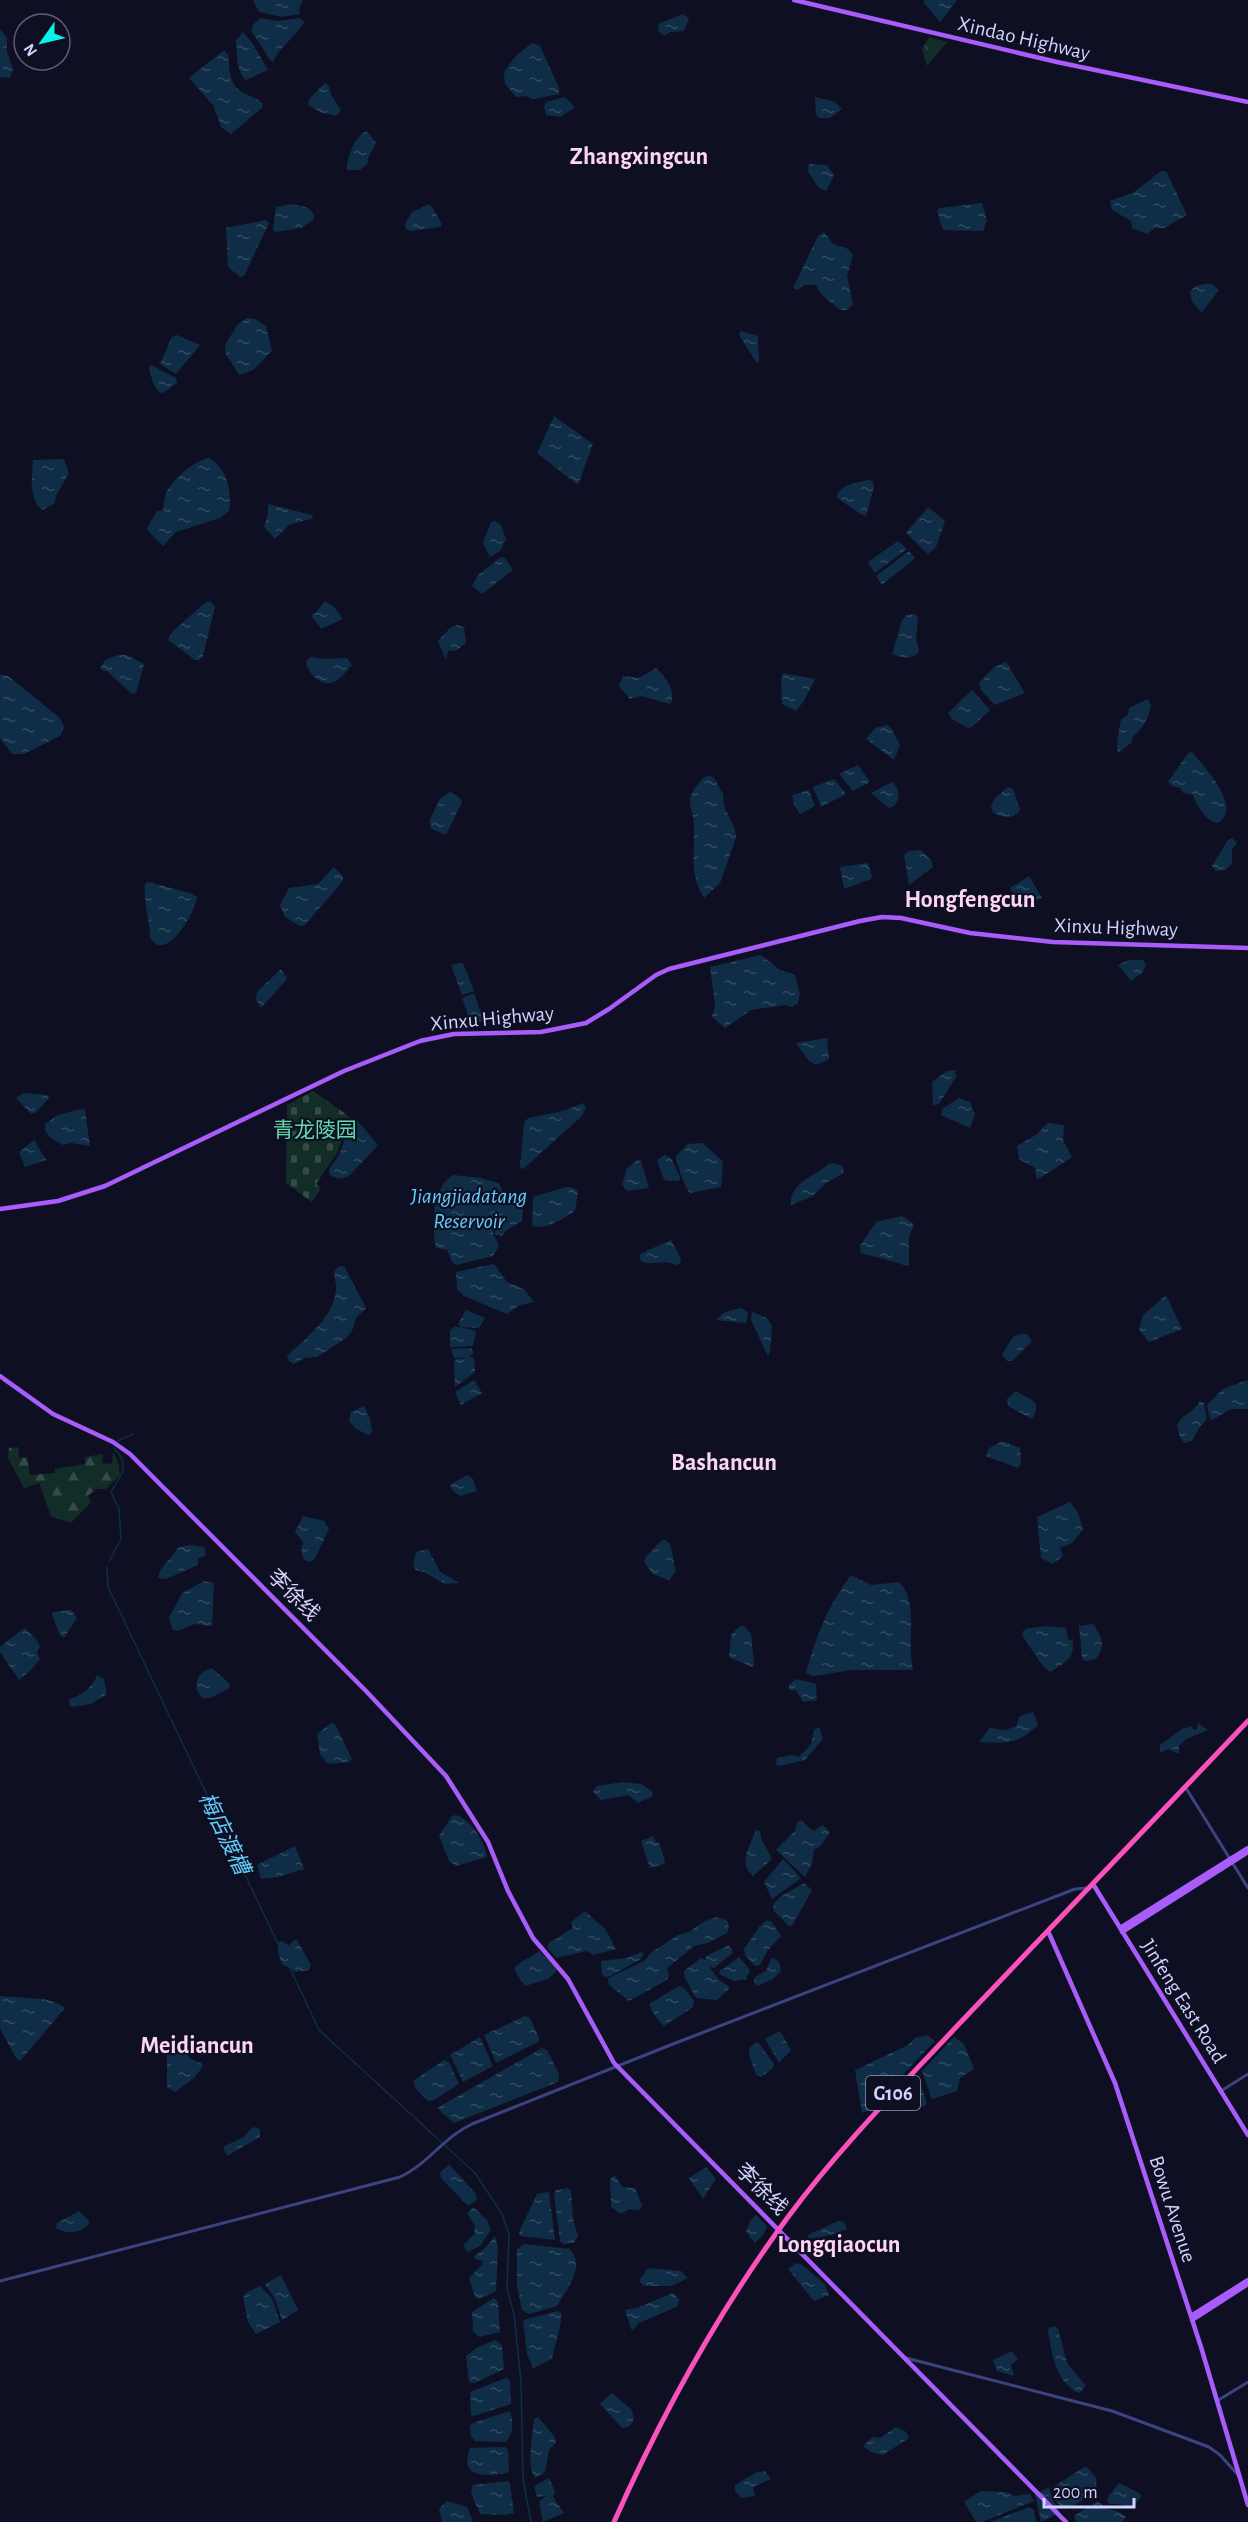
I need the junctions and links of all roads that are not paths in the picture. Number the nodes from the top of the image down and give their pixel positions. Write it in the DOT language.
graph roads {
  1 [pos="794,0"];
  2 [pos="1248,102"];
  3 [pos="1248,948"];
  4 [pos="0,1209"];
  5 [pos="0,1376"];
  6 [pos="1248,1721"];
  7 [pos="1186,1787"];
  8 [pos="1248,1850"];
  9 [pos="1231,1861"];
  10 [pos="1091,1886"];
  11 [pos="1248,1888"];
  12 [pos="1121,1930"];
  13 [pos="1048,1931"];
  14 [pos="618,2066"];
  15 [pos="1248,2074"];
  16 [pos="1221,2091"];
  17 [pos="1248,2134"];
  18 [pos="779,2230"];
  19 [pos="0,2281"];
  20 [pos="1248,2282"];
  21 [pos="1191,2318"];
  22 [pos="904,2357"];
  23 [pos="1248,2382"];
  24 [pos="1217,2401"];
  25 [pos="1239,2476"];
  26 [pos="1248,2505"];
  27 [pos="614,2522"];
  28 [pos="1066,2522"];
  1 -- 2 [label="main road, Xindao Highway"];
  3 -- 4 [label="main road, Xinxu Highway"];
  5 -- 14 [label="main road, 李徐线"];
  6 -- 7 [label="highway, G106"];
  7 -- 9 [label="street"];
  7 -- 10 [label="highway, G106"];
  8 -- 9 [label="main road"];
  9 -- 11 [label="street"];
  9 -- 12 [label="main road"];
  10 -- 12 [label="main road, Jinfeng East Road"];
  10 -- 13 [label="highway, G106"];
  10 -- 14 [label="street"];
  12 -- 16 [label="main road, Jinfeng East Road"];
  13 -- 18 [label="highway, G106"];
  13 -- 21 [label="main road, Bowu Avenue"];
  14 -- 18 [label="main road, 李徐线"];
  14 -- 19 [label="street"];
  15 -- 16 [label="street"];
  16 -- 17 [label="main road, Jinfeng East Road"];
  18 -- 22 [label="main road, 李徐线"];
  18 -- 27 [label="highway, G106"];
  20 -- 21 [label="main road"];
  21 -- 24 [label="main road, Bowu Avenue"];
  22 -- 25 [label="street"];
  22 -- 28 [label="main road, 李徐线"];
  23 -- 24 [label="street"];
  24 -- 25 [label="main road, Bowu Avenue"];
  25 -- 26 [label="main road, Bowu Avenue"];
}
